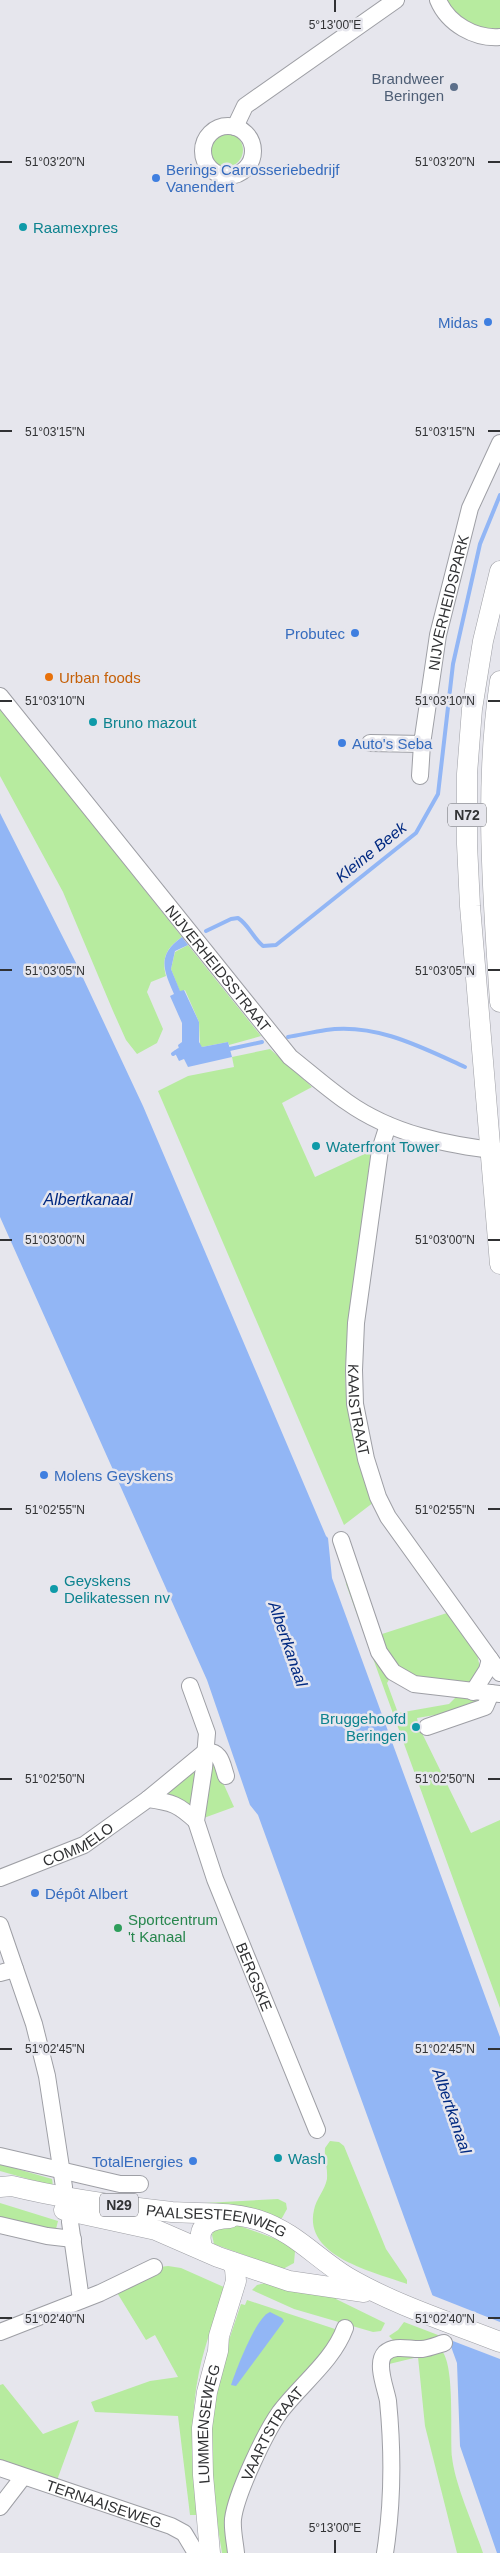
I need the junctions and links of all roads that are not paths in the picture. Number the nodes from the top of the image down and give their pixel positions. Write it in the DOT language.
graph roads {
  1 [pos="396,0"];
  2 [pos="438,0"];
  3 [pos="500,37"];
  4 [pos="235,127"];
  5 [pos="500,443"];
  6 [pos="500,571"];
  7 [pos="500,681"];
  8 [pos="0,696"];
  9 [pos="370,743"];
  10 [pos="422,744"];
  11 [pos="420,776"];
  12 [pos="500,1002"];
  13 [pos="388,1125"];
  14 [pos="495,1150"];
  15 [pos="500,1264"];
  16 [pos="341,1540"];
  17 [pos="490,1659"];
  18 [pos="500,1673"];
  19 [pos="190,1686"];
  20 [pos="472,1692"];
  21 [pos="496,1694"];
  22 [pos="427,1727"];
  23 [pos="206,1752"];
  24 [pos="226,1776"];
  25 [pos="148,1799"];
  26 [pos="196,1821"];
  27 [pos="0,1878"];
  28 [pos="0,1925"];
  29 [pos="7,1970"];
  30 [pos="317,2130"];
  31 [pos="0,2156"];
  32 [pos="61,2171"];
  33 [pos="140,2184"];
  34 [pos="64,2188"];
  35 [pos="0,2189"];
  36 [pos="239,2215"];
  37 [pos="0,2225"];
  38 [pos="310,2248"];
  39 [pos="203,2250"];
  40 [pos="232,2262"];
  41 [pos="154,2267"];
  42 [pos="267,2274"];
  43 [pos="389,2299"];
  44 [pos="81,2300"];
  45 [pos="345,2328"];
  46 [pos="0,2332"];
  47 [pos="500,2342"];
  48 [pos="444,2343"];
  49 [pos="218,2351"];
  50 [pos="0,2468"];
  51 [pos="23,2477"];
  52 [pos="206,2497"];
  53 [pos="0,2508"];
  54 [pos="196,2553"];
  55 [pos="210,2553"];
  56 [pos="219,2553"];
  57 [pos="236,2553"];
  58 [pos="385,2553"];
  1 -- 4 [label="street"];
  2 -- 3 [label="street"];
  5 -- 10 [label="street, NIJVERHEIDSPARK"];
  6 -- 14 [label="main road, N72"];
  7 -- 12 [label="main road, N72"];
  8 -- 13 [label="street, NIJVERHEIDSSTRAAT"];
  9 -- 10 [label="street"];
  10 -- 11 [label="street, NIJVERHEIDSPARK"];
  13 -- 14 [label="street, NIJVERHEIDSSTRAAT"];
  13 -- 17 [label="street, KAAISTRAAT"];
  14 -- 15 [label="main road, N72"];
  16 -- 20 [label="street"];
  17 -- 18 [label="street, KAAISTRAAT"];
  17 -- 20 [label="street"];
  19 -- 23 [label="street"];
  20 -- 21 [label="street"];
  21 -- 22 [label="street"];
  23 -- 24 [label="street"];
  23 -- 25 [label="street, COMMELO"];
  23 -- 26 [label="street"];
  25 -- 26 [label="street"];
  25 -- 27 [label="street, COMMELO"];
  26 -- 30 [label="street, BERGSKE"];
  28 -- 29 [label="street"];
  29 -- 32 [label="street"];
  31 -- 32 [label="street, PAALSESTEENWEG"];
  32 -- 33 [label="street, PAALSESTEENWEG"];
  32 -- 34 [label="street"];
  35 -- 36 [label="main road, PAALSESTEENWEG / N29"];
  35 -- 39 [label="main road, PAALSESTEENWEG / N29"];
  36 -- 38 [label="main road, PAALSESTEENWEG / N29"];
  36 -- 39 [label="main road"];
  37 -- 44 [label="street"];
  38 -- 42 [label="main road"];
  38 -- 43 [label="main road, PAALSESTEENWEG / N29"];
  39 -- 40 [label="main road, PAALSESTEENWEG / N29"];
  40 -- 42 [label="main road, PAALSESTEENWEG / N29"];
  40 -- 49 [label="main road, LUMMENSEWEG"];
  41 -- 44 [label="street"];
  42 -- 43 [label="main road, PAALSESTEENWEG / N29"];
  42 -- 49 [label="main road, LUMMENSEWEG"];
  43 -- 47 [label="main road, PAALSESTEENWEG / N29"];
  44 -- 46 [label="street"];
  45 -- 57 [label="street, VAARTSTRAAT"];
  48 -- 58 [label="street"];
  49 -- 52 [label="main road, LUMMENSEWEG"];
  50 -- 51 [label="street, TERNAAISEWEG"];
  51 -- 53 [label="street"];
  51 -- 54 [label="street, TERNAAISEWEG"];
  52 -- 55 [label="main road, LUMMENSEWEG"];
  52 -- 56 [label="main road, LUMMENSEWEG"];
}
